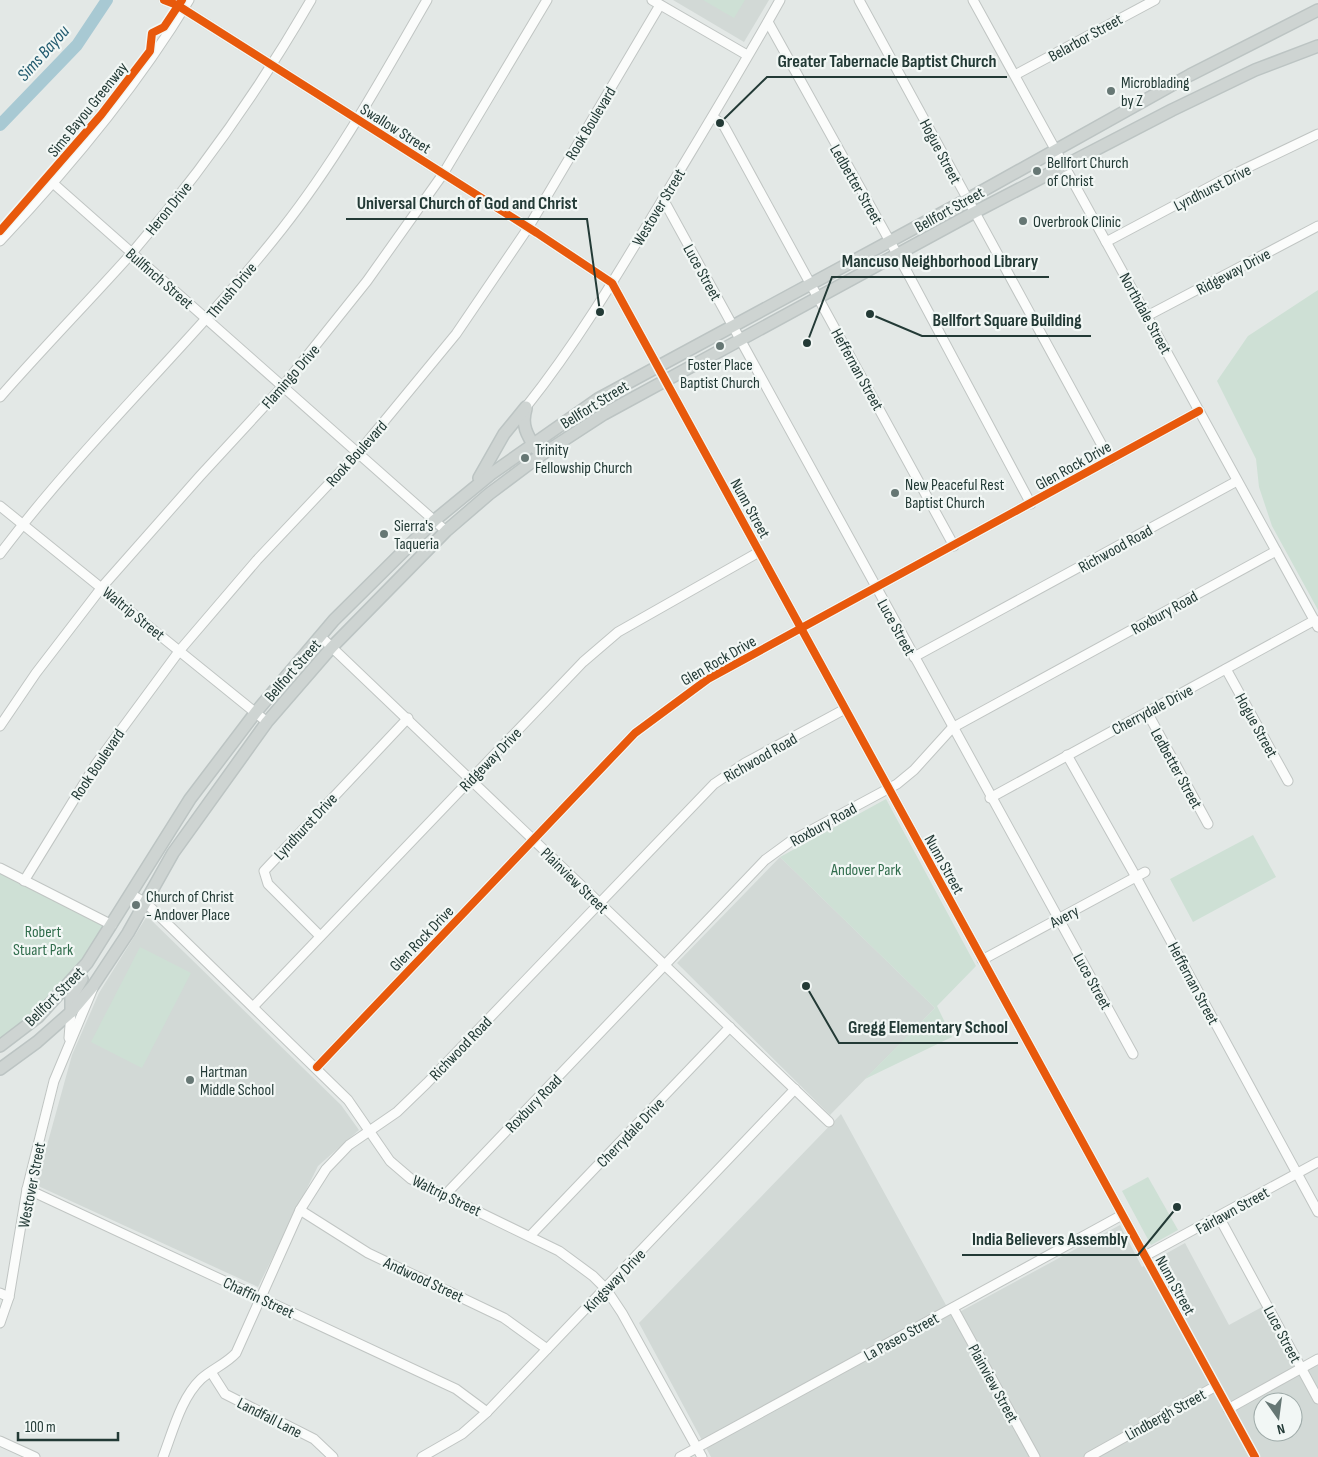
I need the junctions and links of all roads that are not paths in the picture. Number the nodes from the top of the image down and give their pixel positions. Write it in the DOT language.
graph roads {
  1 [pos="164,0"];
  2 [pos="189,0"];
  3 [pos="311,0"];
  4 [pos="428,0"];
  5 [pos="547,0"];
  6 [pos="780,0"];
  7 [pos="859,0"];
  8 [pos="974,0"];
  9 [pos="1155,0"];
  10 [pos="656,2"];
  11 [pos="184,10"];
  12 [pos="1318,10"];
  13 [pos="768,22"];
  14 [pos="1318,46"];
  15 [pos="747,55"];
  16 [pos="272,66"];
  17 [pos="1015,75"];
  18 [pos="713,117"];
  19 [pos="357,120"];
  20 [pos="1318,134"];
  21 [pos="1056,149"];
  22 [pos="1064,164"];
  23 [pos="443,174"];
  24 [pos="54,184"];
  25 [pos="662,199"];
  26 [pos="968,199"];
  27 [pos="975,212"];
  28 [pos="1318,226"];
  29 [pos="528,228"];
  30 [pos="0,241"];
  31 [pos="890,241"];
  32 [pos="1106,242"];
  33 [pos="131,253"];
  34 [pos="898,255"];
  35 [pos="612,284"];
  36 [pos="811,284"];
  37 [pos="819,298"];
  38 [pos="1147,316"];
  39 [pos="207,319"];
  40 [pos="733,326"];
  41 [pos="741,340"];
  42 [pos="658,366"];
  43 [pos="665,380"];
  44 [pos="283,386"];
  45 [pos="0,397"];
  46 [pos="526,407"];
  47 [pos="1199,411"];
  48 [pos="511,425"];
  49 [pos="524,430"];
  50 [pos="532,443"];
  51 [pos="358,453"];
  52 [pos="541,455"];
  53 [pos="1110,460"];
  54 [pos="1237,481"];
  55 [pos="472,490"];
  56 [pos="1032,504"];
  57 [pos="0,506"];
  58 [pos="435,520"];
  59 [pos="23,524"];
  60 [pos="446,531"];
  61 [pos="954,546"];
  62 [pos="1276,551"];
  63 [pos="759,552"];
  64 [pos="0,554"];
  65 [pos="102,587"];
  66 [pos="876,588"];
  67 [pos="1316,624"];
  68 [pos="801,629"];
  69 [pos="320,637"];
  70 [pos="332,647"];
  71 [pos="180,650"];
  72 [pos="914,658"];
  73 [pos="1226,669"];
  74 [pos="845,709"];
  75 [pos="256,712"];
  76 [pos="1146,712"];
  77 [pos="408,718"];
  78 [pos="267,722"];
  79 [pos="0,726"];
  80 [pos="952,728"];
  81 [pos="1067,755"];
  82 [pos="471,779"];
  83 [pos="1288,781"];
  84 [pos="888,788"];
  85 [pos="990,798"];
  86 [pos="190,799"];
  87 [pos="203,810"];
  88 [pos="1208,824"];
  89 [pos="533,840"];
  90 [pos="0,868"];
  91 [pos="1145,872"];
  92 [pos="1136,877"];
  93 [pos="24,881"];
  94 [pos="132,895"];
  95 [pos="146,903"];
  96 [pos="598,903"];
  97 [pos="1058,918"];
  98 [pos="112,925"];
  99 [pos="320,936"];
  100 [pos="982,960"];
  101 [pos="87,963"];
  102 [pos="665,965"];
  103 [pos="93,986"];
  104 [pos="253,1007"];
  105 [pos="71,1012"];
  106 [pos="730,1028"];
  107 [pos="0,1046"];
  108 [pos="68,1049"];
  109 [pos="1133,1054"];
  110 [pos="317,1068"];
  111 [pos="0,1069"];
  112 [pos="794,1089"];
  113 [pos="829,1122"];
  114 [pos="368,1130"];
  115 [pos="1318,1162"];
  116 [pos="1297,1174"];
  117 [pos="27,1190"];
  118 [pos="445,1195"];
  119 [pos="300,1210"];
  120 [pos="1318,1212"];
  121 [pos="1122,1215"];
  122 [pos="1219,1217"];
  123 [pos="530,1236"];
  124 [pos="1145,1256"];
  125 [pos="606,1289"];
  126 [pos="0,1293"];
  127 [pos="9,1297"];
  128 [pos="261,1298"];
  129 [pos="953,1308"];
  130 [pos="0,1323"];
  131 [pos="547,1349"];
  132 [pos="1318,1359"];
  133 [pos="1301,1368"];
  134 [pos="211,1372"];
  135 [pos="1216,1386"];
  136 [pos="1318,1399"];
  137 [pos="1228,1408"];
  138 [pos="488,1412"];
  139 [pos="0,1441"];
  140 [pos="697,1448"];
  141 [pos="432,1455"];
  142 [pos="35,1457"];
  143 [pos="163,1457"];
  144 [pos="333,1457"];
  145 [pos="422,1457"];
  146 [pos="680,1457"];
  147 [pos="702,1457"];
  148 [pos="1035,1457"];
  149 [pos="1089,1457"];
  150 [pos="1255,1457"];
  1 -- 11 [label="street, Swallow Street"];
  2 -- 11 [label="street"];
  3 -- 16 [label="street, Heron Drive"];
  4 -- 19 [label="street, Thrush Drive"];
  5 -- 23 [label="street, Flamingo Drive"];
  6 -- 13 [label="street, Westover Street"];
  7 -- 26 [label="street, Hogue Street"];
  8 -- 17 [label="street, Northdale Street"];
  9 -- 17 [label="street, Belarbor Street"];
  10 -- 15 [label="street"];
  10 -- 29 [label="street, Rook Boulevard"];
  11 -- 16 [label="street, Swallow Street"];
  11 -- 24 [label="street"];
  12 -- 21 [label="main road, Bellfort Street"];
  13 -- 15 [label="street, Westover Street"];
  13 -- 31 [label="street, Ledbetter Street"];
  14 -- 22 [label="main road, Bellfort Street"];
  15 -- 18 [label="street, Westover Street"];
  16 -- 19 [label="street, Swallow Street"];
  16 -- 33 [label="street, Heron Drive"];
  17 -- 21 [label="street, Northdale Street"];
  18 -- 25 [label="street, Westover Street"];
  18 -- 36 [label="street, Heffernan Street"];
  19 -- 23 [label="street, Swallow Street"];
  19 -- 39 [label="street, Thrush Drive"];
  20 -- 32 [label="street, Lyndhurst Drive"];
  21 -- 22 [label="street, Northdale Street"];
  21 -- 26 [label="main road, Bellfort Street"];
  22 -- 27 [label="main road, Bellfort Street"];
  22 -- 32 [label="street, Northdale Street"];
  23 -- 29 [label="street, Swallow Street"];
  23 -- 44 [label="street, Flamingo Drive"];
  24 -- 30 [label="street"];
  24 -- 33 [label="street, Bullfinch Street"];
  25 -- 35 [label="street, Westover Street"];
  25 -- 40 [label="street, Luce Street"];
  26 -- 27 [label="street, Hogue Street"];
  26 -- 31 [label="main road, Bellfort Street"];
  27 -- 34 [label="main road, Bellfort Street"];
  27 -- 53 [label="street, Hogue Street"];
  28 -- 38 [label="street, Ridgeway Drive"];
  29 -- 35 [label="street, Swallow Street"];
  29 -- 51 [label="street, Rook Boulevard"];
  31 -- 34 [label="street, Ledbetter Street"];
  31 -- 36 [label="main road, Bellfort Street"];
  32 -- 38 [label="street, Northdale Street"];
  33 -- 39 [label="street, Bullfinch Street"];
  33 -- 45 [label="street, Heron Drive"];
  34 -- 37 [label="main road, Bellfort Street"];
  34 -- 56 [label="street, Ledbetter Street"];
  35 -- 42 [label="street, Nunn Street"];
  35 -- 46 [label="street, Westover Street"];
  36 -- 37 [label="street, Heffernan Street"];
  36 -- 40 [label="main road, Bellfort Street"];
  37 -- 41 [label="main road, Bellfort Street"];
  37 -- 61 [label="street, Heffernan Street"];
  38 -- 47 [label="street, Northdale Street"];
  39 -- 44 [label="street, Bullfinch Street"];
  39 -- 59 [label="street, Thrush Drive"];
  40 -- 41 [label="street, Luce Street"];
  40 -- 42 [label="main road, Bellfort Street"];
  41 -- 43 [label="main road, Bellfort Street"];
  41 -- 66 [label="street, Luce Street"];
  42 -- 43 [label="street, Nunn Street"];
  42 -- 50 [label="main road, Bellfort Street"];
  43 -- 52 [label="main road, Bellfort Street"];
  43 -- 63 [label="street, Nunn Street"];
  44 -- 51 [label="street, Bullfinch Street"];
  44 -- 65 [label="street, Flamingo Drive"];
  46 -- 48 [label="main road"];
  46 -- 49 [label="main road"];
  47 -- 53 [label="street, Glen Rock Drive"];
  47 -- 54 [label="street, Northdale Street"];
  48 -- 49 [label="main road"];
  48 -- 55 [label="main road"];
  49 -- 50 [label="main road"];
  50 -- 52 [label="main road"];
  50 -- 55 [label="main road, Bellfort Street"];
  51 -- 58 [label="street, Bullfinch Street"];
  51 -- 71 [label="street, Rook Boulevard"];
  52 -- 60 [label="main road, Bellfort Street"];
  53 -- 56 [label="street, Glen Rock Drive"];
  54 -- 62 [label="street, Northdale Street"];
  54 -- 72 [label="street, Richwood Road"];
  55 -- 58 [label="main road, Bellfort Street"];
  56 -- 61 [label="street, Glen Rock Drive"];
  57 -- 59 [label="street, Waltrip Street"];
  58 -- 60 [label="street, Bullfinch Street"];
  58 -- 69 [label="main road, Bellfort Street"];
  59 -- 64 [label="street, Thrush Drive"];
  59 -- 65 [label="street, Waltrip Street"];
  60 -- 70 [label="main road, Bellfort Street"];
  61 -- 66 [label="street, Glen Rock Drive"];
  62 -- 67 [label="street, Northdale Street"];
  62 -- 80 [label="street, Roxbury Road"];
  63 -- 68 [label="street, Nunn Street"];
  63 -- 82 [label="street, Ridgeway Drive"];
  65 -- 71 [label="street, Waltrip Street"];
  65 -- 79 [label="street, Flamingo Drive"];
  66 -- 68 [label="street, Glen Rock Drive"];
  66 -- 72 [label="street, Luce Street"];
  67 -- 73 [label="street, Cherrydale Drive"];
  68 -- 74 [label="street, Nunn Street"];
  68 -- 89 [label="street, Glen Rock Drive"];
  69 -- 70 [label="street, Plainview Street"];
  69 -- 75 [label="main road, Bellfort Street"];
  70 -- 77 [label="street, Plainview Street"];
  70 -- 78 [label="main road, Bellfort Street"];
  71 -- 75 [label="street, Waltrip Street"];
  71 -- 93 [label="street, Rook Boulevard"];
  72 -- 80 [label="street, Luce Street"];
  73 -- 76 [label="street, Cherrydale Drive"];
  73 -- 83 [label="street, Hogue Street"];
  74 -- 84 [label="street, Nunn Street"];
  74 -- 96 [label="street, Richwood Road"];
  75 -- 78 [label="street, Waltrip Street"];
  75 -- 86 [label="main road, Bellfort Street"];
  76 -- 81 [label="street, Cherrydale Drive"];
  76 -- 88 [label="street, Ledbetter Street"];
  77 -- 82 [label="street, Plainview Street"];
  77 -- 99 [label="street, Lyndhurst Drive"];
  78 -- 87 [label="main road, Bellfort Street"];
  80 -- 84 [label="street, Roxbury Road"];
  80 -- 85 [label="street, Luce Street"];
  81 -- 85 [label="street, Cherrydale Drive"];
  81 -- 92 [label="street, Heffernan Street"];
  82 -- 89 [label="street, Plainview Street"];
  82 -- 99 [label="street, Ridgeway Drive"];
  84 -- 100 [label="street, Nunn Street"];
  84 -- 102 [label="street, Roxbury Road"];
  85 -- 97 [label="street, Luce Street"];
  86 -- 87 [label="main road"];
  86 -- 94 [label="main road, Bellfort Street"];
  87 -- 95 [label="main road, Bellfort Street"];
  89 -- 96 [label="street, Plainview Street"];
  89 -- 110 [label="street, Glen Rock Drive"];
  90 -- 93 [label="street"];
  91 -- 92 [label="street, Avery"];
  92 -- 97 [label="street, Avery"];
  92 -- 116 [label="street, Heffernan Street"];
  93 -- 98 [label="street"];
  94 -- 95 [label="street, Waltrip Street"];
  94 -- 98 [label="main road, Bellfort Street"];
  95 -- 103 [label="main road, Bellfort Street"];
  95 -- 104 [label="street, Waltrip Street"];
  96 -- 102 [label="street, Plainview Street"];
  96 -- 114 [label="street, Richwood Road"];
  97 -- 100 [label="street, Avery"];
  97 -- 109 [label="street, Luce Street"];
  98 -- 101 [label="main road, Bellfort Street"];
  99 -- 104 [label="street, Ridgeway Drive"];
  100 -- 121 [label="street, Nunn Street"];
  101 -- 105 [label="main road"];
  101 -- 107 [label="main road, Bellfort Street"];
  102 -- 106 [label="street, Plainview Street"];
  102 -- 118 [label="street, Roxbury Road"];
  103 -- 105 [label="main road, Bellfort Street"];
  103 -- 108 [label="street, Westover Street"];
  104 -- 110 [label="street, Waltrip Street"];
  105 -- 108 [label="street, Westover Street"];
  105 -- 111 [label="main road, Bellfort Street"];
  106 -- 112 [label="street, Plainview Street"];
  106 -- 123 [label="street, Cherrydale Drive"];
  108 -- 117 [label="street, Westover Street"];
  110 -- 114 [label="street, Waltrip Street"];
  112 -- 113 [label="street, Plainview Street"];
  112 -- 125 [label="street, Kingsway Drive"];
  114 -- 118 [label="street, Waltrip Street"];
  114 -- 119 [label="street, Richwood Road"];
  115 -- 116 [label="street, Fairlawn Street"];
  116 -- 120 [label="street, Heffernan Street"];
  116 -- 122 [label="street, Fairlawn Street"];
  117 -- 127 [label="street, Westover Street"];
  117 -- 128 [label="street, Chaffin Street"];
  118 -- 123 [label="street, Waltrip Street"];
  119 -- 128 [label="street, Richwood Road"];
  119 -- 131 [label="street, Andwood Street"];
  121 -- 124 [label="street, Nunn Street"];
  121 -- 129 [label="street, La Paseo Street"];
  122 -- 124 [label="street, Fairlawn Street"];
  122 -- 133 [label="street, Luce Street"];
  123 -- 125 [label="street, Waltrip Street"];
  124 -- 135 [label="street, Nunn Street"];
  125 -- 131 [label="street, Kingsway Drive"];
  125 -- 140 [label="street, Waltrip Street"];
  126 -- 127 [label="street"];
  127 -- 130 [label="street, Westover Street"];
  128 -- 134 [label="street, Richwood Road"];
  128 -- 138 [label="street, Chaffin Street"];
  129 -- 140 [label="street, La Paseo Street"];
  129 -- 148 [label="street, Plainview Street"];
  131 -- 138 [label="street, Kingsway Drive"];
  132 -- 133 [label="street, Lindbergh Street"];
  133 -- 136 [label="street, Luce Street"];
  133 -- 137 [label="street, Lindbergh Street"];
  134 -- 143 [label="street, Richwood Road"];
  134 -- 144 [label="street, Landfall Lane"];
  135 -- 137 [label="street, Nunn Street"];
  135 -- 149 [label="street, Lindbergh Street"];
  137 -- 150 [label="street, Nunn Street"];
  138 -- 141 [label="street, Kingsway Drive"];
  139 -- 142 [label="street"];
  140 -- 146 [label="street, La Paseo Street"];
  140 -- 147 [label="street, Waltrip Street"];
  141 -- 145 [label="street, Kingsway Drive"];
}
